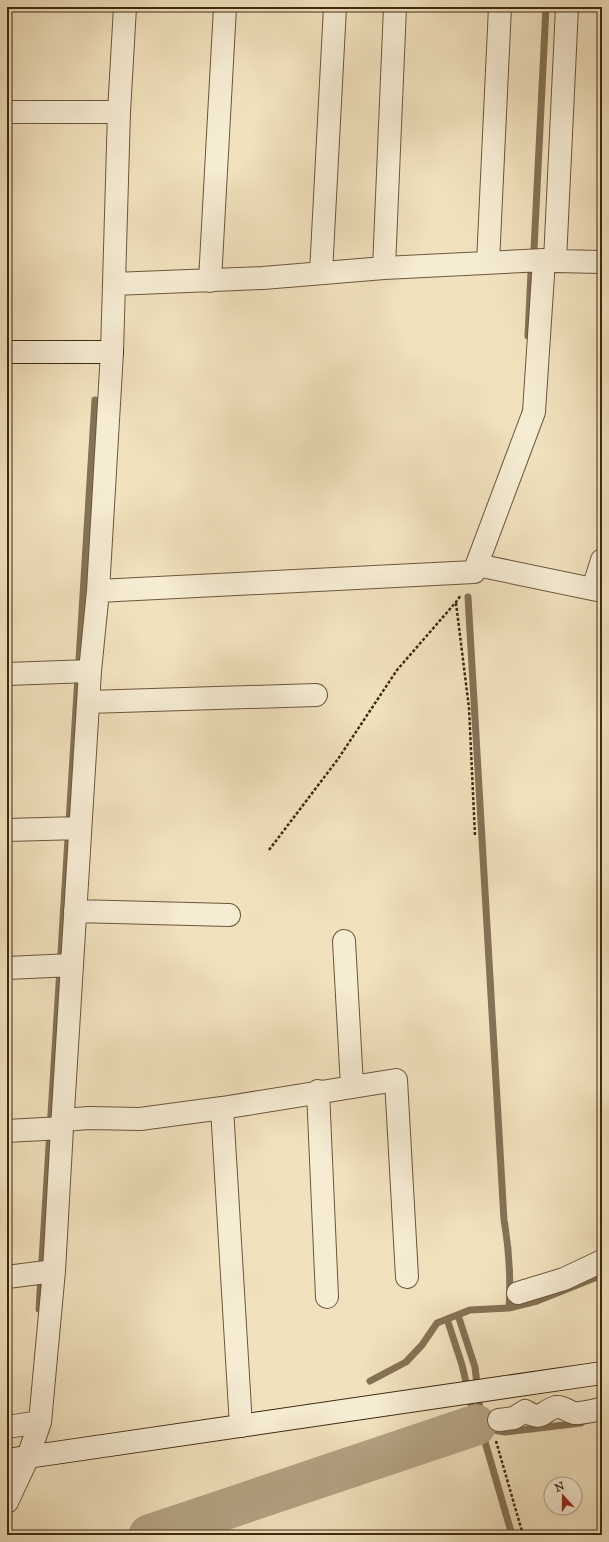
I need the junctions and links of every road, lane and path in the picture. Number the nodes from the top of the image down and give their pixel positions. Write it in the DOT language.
graph roads {
  1 [pos="125,7"];
  2 [pos="225,7"];
  3 [pos="334,7"];
  4 [pos="395,7"];
  5 [pos="500,7"];
  6 [pos="566,7"];
  7 [pos="7,112"];
  8 [pos="118,112"];
  9 [pos="550,261"];
  10 [pos="602,262"];
  11 [pos="488,263"];
  12 [pos="384,268"];
  13 [pos="321,273"];
  14 [pos="210,281"];
  15 [pos="114,284"];
  16 [pos="7,352"];
  17 [pos="112,352"];
  18 [pos="602,560"];
  19 [pos="475,568"];
  20 [pos="597,590"];
  21 [pos="98,591"];
  22 [pos="456,602"];
  23 [pos="81,671"];
  24 [pos="7,674"];
  25 [pos="316,695"];
  26 [pos="88,702"];
  27 [pos="72,828"];
  28 [pos="7,830"];
  29 [pos="476,836"];
  30 [pos="269,850"];
  31 [pos="75,911"];
  32 [pos="229,915"];
  33 [pos="344,941"];
  34 [pos="64,966"];
  35 [pos="7,968"];
  36 [pos="352,1086"];
  37 [pos="318,1091"];
  38 [pos="222,1108"];
  39 [pos="55,1126"];
  40 [pos="7,1131"];
  41 [pos="602,1261"];
  42 [pos="45,1272"];
  43 [pos="7,1277"];
  44 [pos="407,1277"];
  45 [pos="518,1293"];
  46 [pos="328,1297"];
  47 [pos="602,1373"];
  48 [pos="602,1409"];
  49 [pos="40,1422"];
  50 [pos="241,1426"];
  51 [pos="7,1427"];
  52 [pos="497,1429"];
  53 [pos="17,1458"];
  54 [pos="7,1502"];
  55 [pos="523,1535"];
  1 -- 8 [label="street"];
  2 -- 14 [label="street"];
  3 -- 13 [label="street"];
  4 -- 12 [label="street"];
  5 -- 11 [label="street"];
  6 -- 9 [label="street"];
  7 -- 8 [label="street"];
  8 -- 15 [label="street"];
  9 -- 10 [label="street"];
  9 -- 11 [label="street"];
  9 -- 19 [label="street"];
  11 -- 12 [label="street"];
  12 -- 13 [label="street"];
  13 -- 14 [label="street"];
  14 -- 15 [label="street"];
  15 -- 17 [label="street"];
  16 -- 17 [label="street"];
  17 -- 21 [label="street"];
  18 -- 20 [label="street"];
  19 -- 20 [label="street"];
  19 -- 21 [label="street"];
  19 -- 22 [label="path"];
  21 -- 23 [label="street"];
  22 -- 29 [label="path"];
  22 -- 30 [label="path"];
  23 -- 24 [label="street"];
  23 -- 26 [label="street"];
  25 -- 26 [label="street"];
  26 -- 27 [label="street"];
  27 -- 28 [label="street"];
  27 -- 31 [label="street"];
  31 -- 32 [label="street"];
  31 -- 34 [label="street"];
  33 -- 36 [label="street"];
  34 -- 35 [label="street"];
  34 -- 39 [label="street"];
  36 -- 37 [label="street"];
  36 -- 44 [label="street"];
  37 -- 38 [label="street"];
  37 -- 46 [label="street"];
  38 -- 39 [label="street"];
  38 -- 50 [label="street"];
  39 -- 40 [label="street"];
  39 -- 42 [label="street"];
  41 -- 45 [label="street"];
  42 -- 43 [label="street"];
  42 -- 49 [label="street"];
  47 -- 50 [label="street"];
  48 -- 52 [label="street"];
  49 -- 51 [label="street"];
  49 -- 53 [label="street"];
  50 -- 53 [label="street"];
  52 -- 55 [label="path"];
  53 -- 54 [label="street"];
}
